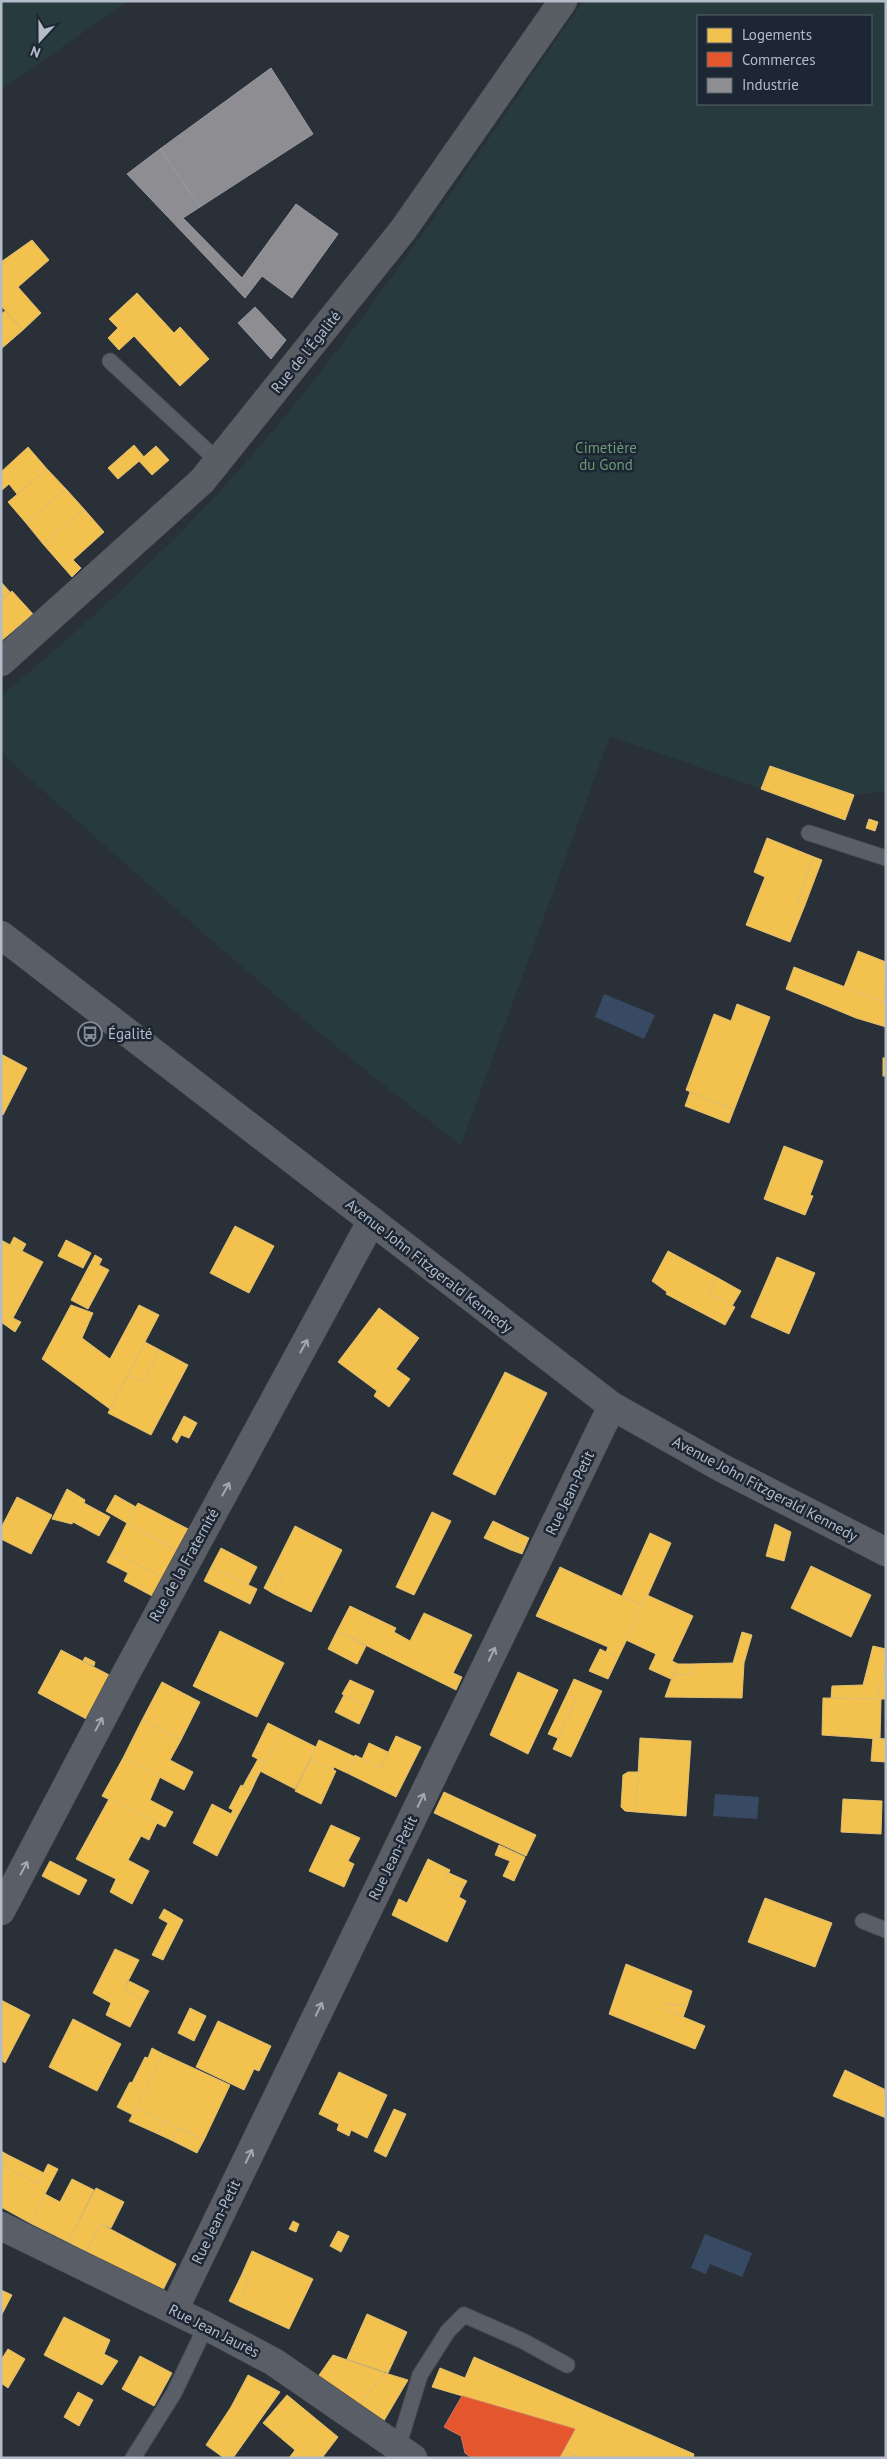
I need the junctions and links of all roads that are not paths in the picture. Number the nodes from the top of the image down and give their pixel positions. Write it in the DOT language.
graph roads {
  1 [pos="563,1"];
  2 [pos="110,361"];
  3 [pos="218,461"];
  4 [pos="1,662"];
  5 [pos="810,833"];
  6 [pos="886,858"];
  7 [pos="1,935"];
  8 [pos="372,1222"];
  9 [pos="612,1406"];
  10 [pos="886,1552"];
  11 [pos="1,1911"];
  12 [pos="863,1922"];
  13 [pos="886,1930"];
  14 [pos="1,2226"];
  15 [pos="174,2310"];
  16 [pos="206,2326"];
  17 [pos="568,2365"];
  18 [pos="406,2452"];
  19 [pos="133,2458"];
  1 -- 3 [label="street, Rue de l'Égalité"];
  2 -- 3 [label="lane"];
  3 -- 4 [label="street, Rue de l'Égalité"];
  5 -- 6 [label="lane"];
  7 -- 8 [label="street, Avenue John Fitzgerald Kennedy"];
  8 -- 9 [label="street, Avenue John Fitzgerald Kennedy"];
  11 -- 8 [label="street, Rue de la Fraternité, one-way"];
  9 -- 10 [label="street, Avenue John Fitzgerald Kennedy"];
  15 -- 9 [label="street, Rue Jean-Petit, one-way"];
  12 -- 13 [label="lane"];
  14 -- 15 [label="street, Rue Jean Jaurès"];
  15 -- 16 [label="street, Rue Jean Jaurès"];
  16 -- 18 [label="street, Rue Jean Jaurès"];
  16 -- 19 [label="lane"];
  17 -- 18 [label="lane"];
}
